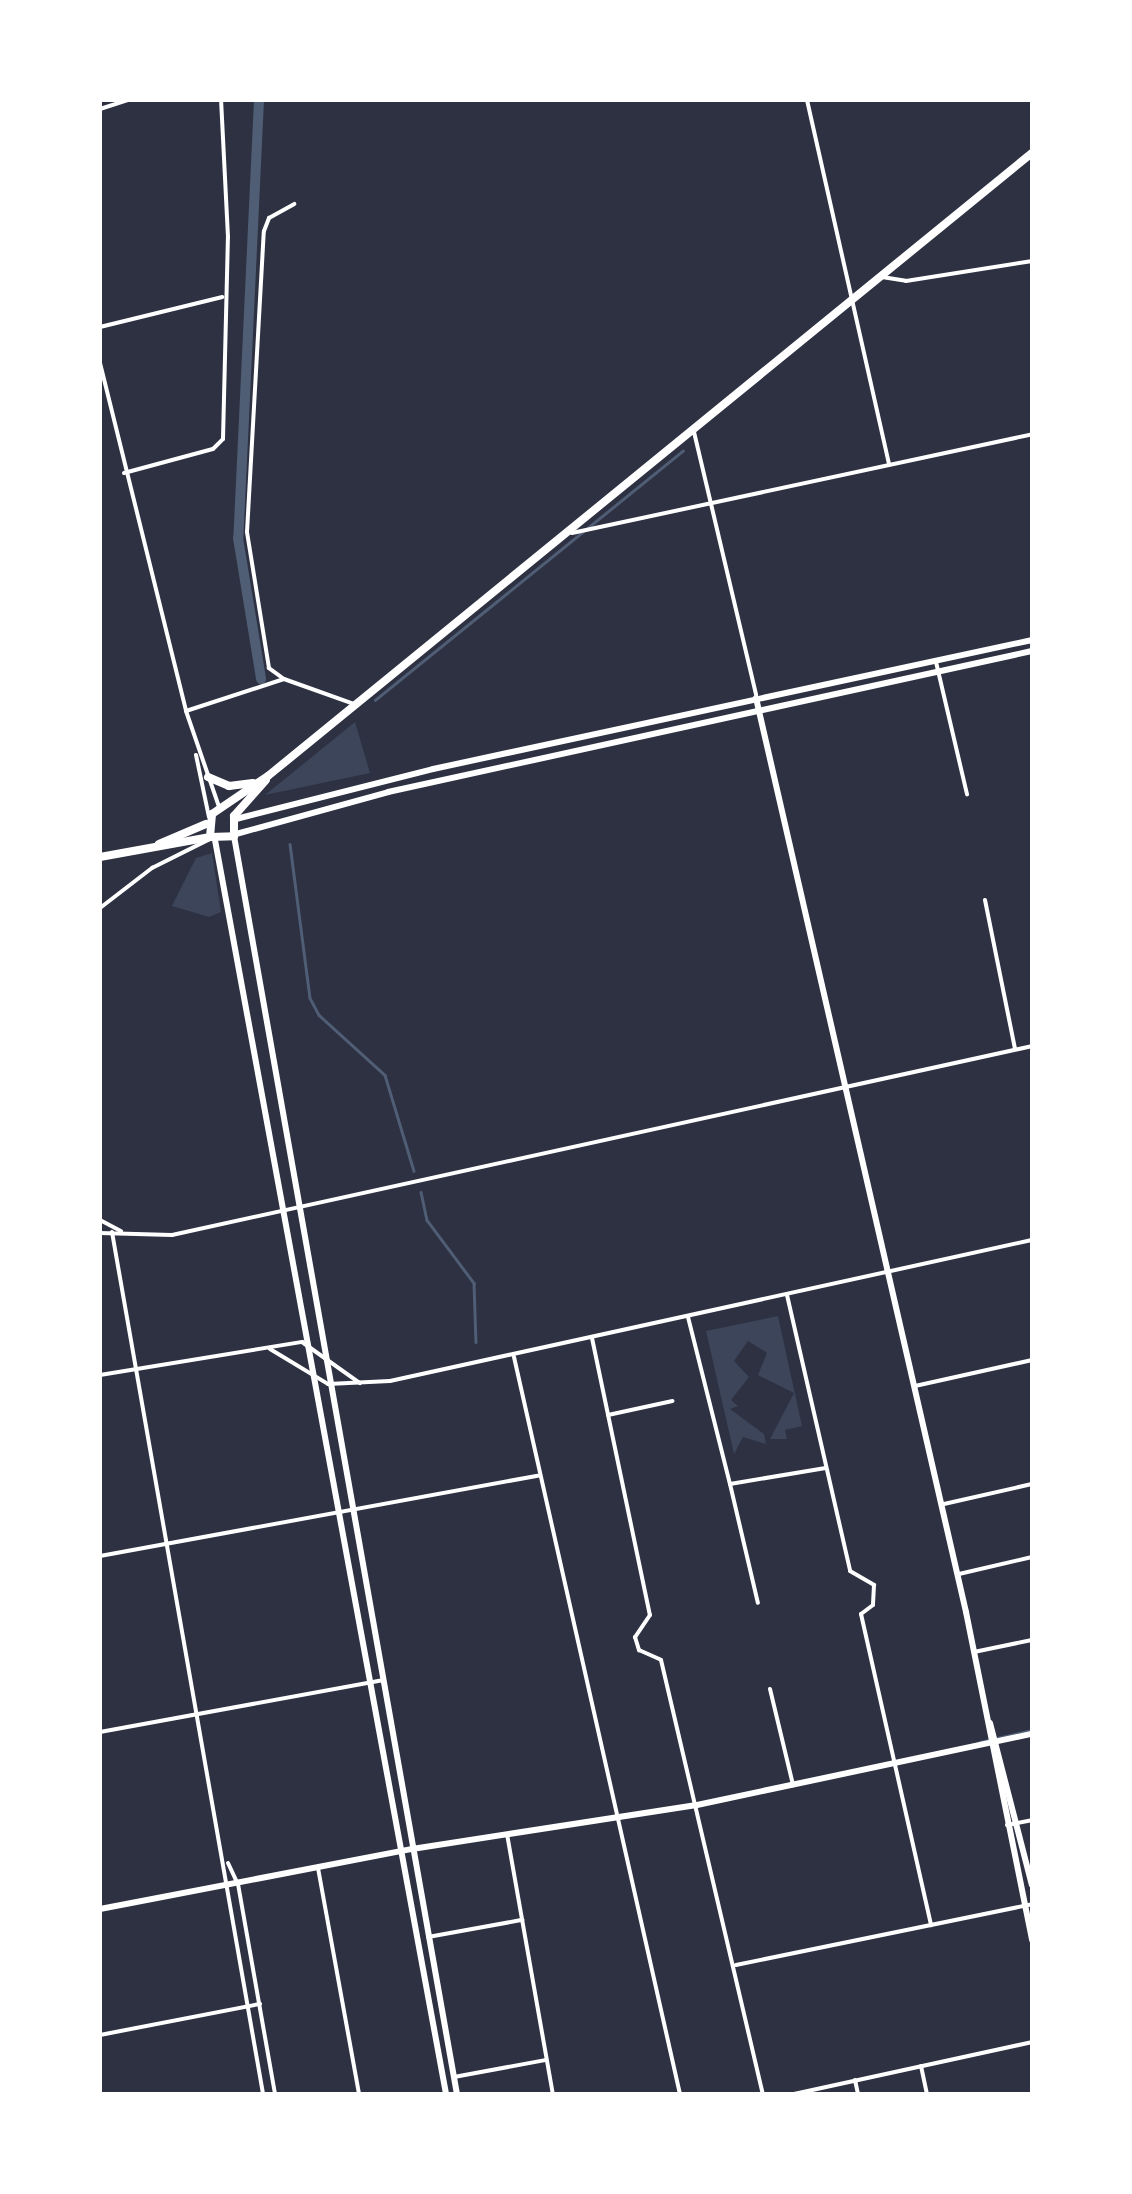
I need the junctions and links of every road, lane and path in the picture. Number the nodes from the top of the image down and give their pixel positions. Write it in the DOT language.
graph roads {
  1 [pos="124,100"];
  2 [pos="221,100"];
  3 [pos="807,100"];
  4 [pos="100,109"];
  5 [pos="1032,154"];
  6 [pos="294,204"];
  7 [pos="1032,261"];
  8 [pos="882,278"];
  9 [pos="224,296"];
  10 [pos="854,301"];
  11 [pos="100,326"];
  12 [pos="100,363"];
  13 [pos="112,424"];
  14 [pos="100,427"];
  15 [pos="693,428"];
  16 [pos="1032,434"];
  17 [pos="888,464"];
  18 [pos="124,473"];
  19 [pos="712,503"];
  20 [pos="562,535"];
  21 [pos="1032,640"];
  22 [pos="1023,642"];
  23 [pos="1029,651"];
  24 [pos="937,665"];
  25 [pos="284,678"];
  26 [pos="756,698"];
  27 [pos="354,704"];
  28 [pos="758,709"];
  29 [pos="186,711"];
  30 [pos="596,733"];
  31 [pos="195,745"];
  32 [pos="598,745"];
  33 [pos="502,754"];
  34 [pos="504,765"];
  35 [pos="268,776"];
  36 [pos="208,777"];
  37 [pos="258,782"];
  38 [pos="967,794"];
  39 [pos="222,810"];
  40 [pos="235,818"];
  41 [pos="208,821"];
  42 [pos="235,835"];
  43 [pos="212,838"];
  44 [pos="140,851"];
  45 [pos="100,857"];
  46 [pos="984,900"];
  47 [pos="100,908"];
  48 [pos="1032,1046"];
  49 [pos="1015,1050"];
  50 [pos="847,1087"];
  51 [pos="280,1120"];
  52 [pos="268,1122"];
  53 [pos="298,1209"];
  54 [pos="283,1212"];
  55 [pos="100,1220"];
  56 [pos="122,1231"];
  57 [pos="112,1232"];
  58 [pos="100,1233"];
  59 [pos="1032,1240"];
  60 [pos="889,1272"];
  61 [pos="787,1295"];
  62 [pos="688,1316"];
  63 [pos="592,1338"];
  64 [pos="306,1342"];
  65 [pos="270,1349"];
  66 [pos="322,1354"];
  67 [pos="514,1356"];
  68 [pos="1032,1360"];
  69 [pos="137,1368"];
  70 [pos="312,1374"];
  71 [pos="100,1375"];
  72 [pos="328,1384"];
  73 [pos="360,1384"];
  74 [pos="914,1386"];
  75 [pos="672,1401"];
  76 [pos="608,1415"];
  77 [pos="826,1468"];
  78 [pos="539,1476"];
  79 [pos="730,1484"];
  80 [pos="1032,1484"];
  81 [pos="940,1505"];
  82 [pos="350,1511"];
  83 [pos="338,1513"];
  84 [pos="169,1543"];
  85 [pos="100,1556"];
  86 [pos="1032,1557"];
  87 [pos="956,1574"];
  88 [pos="758,1603"];
  89 [pos="1032,1640"];
  90 [pos="974,1652"];
  91 [pos="382,1680"];
  92 [pos="370,1682"];
  93 [pos="770,1689"];
  94 [pos="198,1714"];
  95 [pos="990,1722"];
  96 [pos="100,1732"];
  97 [pos="1032,1734"];
  98 [pos="999,1740"];
  99 [pos="990,1742"];
  100 [pos="894,1763"];
  101 [pos="793,1785"];
  102 [pos="697,1805"];
  103 [pos="616,1819"];
  104 [pos="1032,1820"];
  105 [pos="1018,1823"];
  106 [pos="1007,1825"];
  107 [pos="506,1834"];
  108 [pos="412,1849"];
  109 [pos="402,1851"];
  110 [pos="226,1859"];
  111 [pos="318,1867"];
  112 [pos="238,1884"];
  113 [pos="1032,1885"];
  114 [pos="225,1886"];
  115 [pos="1028,1904"];
  116 [pos="100,1909"];
  117 [pos="522,1920"];
  118 [pos="426,1924"];
  119 [pos="931,1925"];
  120 [pos="416,1927"];
  121 [pos="428,1936"];
  122 [pos="1032,1940"];
  123 [pos="736,1965"];
  124 [pos="260,2004"];
  125 [pos="247,2007"];
  126 [pos="100,2035"];
  127 [pos="1032,2042"];
  128 [pos="546,2060"];
  129 [pos="921,2066"];
  130 [pos="454,2077"];
  131 [pos="855,2080"];
  132 [pos="263,2094"];
  133 [pos="276,2094"];
  134 [pos="360,2094"];
  135 [pos="446,2094"];
  136 [pos="457,2094"];
  137 [pos="552,2094"];
  138 [pos="680,2094"];
  139 [pos="763,2094"];
  140 [pos="794,2094"];
  141 [pos="858,2094"];
  142 [pos="927,2094"];
  1 -- 4 [label="street"];
  2 -- 9 [label="street"];
  3 -- 10 [label="street"];
  5 -- 8 [label="highway"];
  6 -- 25 [label="street"];
  7 -- 8 [label="street"];
  8 -- 10 [label="highway"];
  9 -- 11 [label="street"];
  9 -- 18 [label="street"];
  10 -- 15 [label="highway"];
  10 -- 17 [label="street"];
  12 -- 13 [label="street"];
  13 -- 14 [label="street"];
  13 -- 18 [label="street"];
  15 -- 19 [label="street"];
  15 -- 20 [label="highway"];
  16 -- 17 [label="street"];
  17 -- 19 [label="street"];
  18 -- 29 [label="street"];
  19 -- 20 [label="street"];
  19 -- 26 [label="street"];
  20 -- 27 [label="highway"];
  21 -- 22 [label="main road"];
  22 -- 23 [label="main road"];
  22 -- 24 [label="main road"];
  23 -- 24 [label="main road"];
  24 -- 26 [label="main road"];
  24 -- 28 [label="main road"];
  24 -- 38 [label="street"];
  25 -- 27 [label="street"];
  25 -- 29 [label="street"];
  26 -- 28 [label="main road"];
  26 -- 30 [label="main road"];
  27 -- 35 [label="highway"];
  28 -- 32 [label="main road"];
  28 -- 50 [label="main road"];
  29 -- 31 [label="street"];
  30 -- 32 [label="main road"];
  30 -- 33 [label="main road"];
  31 -- 36 [label="street"];
  31 -- 41 [label="street"];
  32 -- 34 [label="main road"];
  33 -- 34 [label="main road"];
  33 -- 40 [label="main road"];
  34 -- 42 [label="main road"];
  35 -- 37 [label="highway"];
  35 -- 40 [label="highway"];
  36 -- 37 [label="highway"];
  36 -- 39 [label="street"];
  37 -- 39 [label="highway"];
  39 -- 40 [label="highway"];
  39 -- 41 [label="highway"];
  40 -- 42 [label="highway"];
  41 -- 43 [label="highway"];
  41 -- 44 [label="highway"];
  42 -- 43 [label="highway"];
  42 -- 51 [label="main road"];
  43 -- 44 [label="highway"];
  43 -- 47 [label="street"];
  43 -- 52 [label="main road"];
  44 -- 45 [label="highway"];
  46 -- 49 [label="street"];
  48 -- 49 [label="street"];
  49 -- 50 [label="street"];
  50 -- 53 [label="street"];
  50 -- 60 [label="main road"];
  51 -- 52 [label="main road"];
  51 -- 53 [label="main road"];
  52 -- 54 [label="main road"];
  53 -- 54 [label="street"];
  53 -- 66 [label="main road"];
  54 -- 56 [label="street"];
  54 -- 64 [label="main road"];
  55 -- 56 [label="street"];
  56 -- 57 [label="street"];
  57 -- 58 [label="street"];
  57 -- 69 [label="street"];
  59 -- 60 [label="street"];
  60 -- 61 [label="street"];
  60 -- 74 [label="main road"];
  61 -- 62 [label="street"];
  61 -- 77 [label="street"];
  62 -- 63 [label="street"];
  62 -- 79 [label="street"];
  63 -- 67 [label="street"];
  63 -- 76 [label="street"];
  64 -- 65 [label="street"];
  64 -- 66 [label="street"];
  64 -- 70 [label="main road"];
  65 -- 69 [label="street"];
  65 -- 70 [label="street"];
  66 -- 72 [label="main road"];
  66 -- 73 [label="street"];
  67 -- 73 [label="street"];
  67 -- 78 [label="street"];
  68 -- 74 [label="street"];
  69 -- 71 [label="street"];
  69 -- 84 [label="street"];
  70 -- 72 [label="street"];
  70 -- 83 [label="main road"];
  72 -- 73 [label="street"];
  72 -- 82 [label="main road"];
  74 -- 81 [label="main road"];
  75 -- 76 [label="street"];
  76 -- 102 [label="street"];
  77 -- 79 [label="street"];
  77 -- 100 [label="street"];
  78 -- 82 [label="street"];
  78 -- 103 [label="street"];
  79 -- 88 [label="street"];
  80 -- 81 [label="street"];
  81 -- 87 [label="main road"];
  82 -- 83 [label="street"];
  82 -- 91 [label="main road"];
  83 -- 84 [label="street"];
  83 -- 92 [label="main road"];
  84 -- 85 [label="street"];
  84 -- 94 [label="street"];
  86 -- 87 [label="street"];
  87 -- 90 [label="main road"];
  89 -- 90 [label="street"];
  90 -- 95 [label="main road"];
  91 -- 92 [label="street"];
  91 -- 108 [label="main road"];
  92 -- 94 [label="street"];
  92 -- 109 [label="main road"];
  93 -- 101 [label="street"];
  94 -- 96 [label="street"];
  94 -- 110 [label="street"];
  95 -- 98 [label="main road"];
  95 -- 99 [label="main road"];
  97 -- 98 [label="main road"];
  98 -- 99 [label="main road"];
  98 -- 105 [label="main road"];
  99 -- 100 [label="main road"];
  99 -- 106 [label="main road"];
  100 -- 101 [label="main road"];
  100 -- 119 [label="street"];
  101 -- 102 [label="main road"];
  102 -- 103 [label="main road"];
  102 -- 123 [label="street"];
  103 -- 107 [label="main road"];
  103 -- 138 [label="street"];
  104 -- 105 [label="street"];
  105 -- 106 [label="street"];
  105 -- 113 [label="main road"];
  106 -- 115 [label="main road"];
  107 -- 108 [label="main road"];
  107 -- 117 [label="street"];
  108 -- 109 [label="main road"];
  108 -- 118 [label="main road"];
  109 -- 111 [label="main road"];
  109 -- 120 [label="main road"];
  110 -- 112 [label="street"];
  110 -- 114 [label="street"];
  111 -- 112 [label="main road"];
  111 -- 134 [label="street"];
  112 -- 114 [label="main road"];
  112 -- 124 [label="street"];
  114 -- 116 [label="main road"];
  114 -- 125 [label="street"];
  115 -- 119 [label="street"];
  115 -- 122 [label="main road"];
  117 -- 121 [label="street"];
  117 -- 128 [label="street"];
  118 -- 120 [label="main road"];
  118 -- 121 [label="main road"];
  119 -- 123 [label="street"];
  120 -- 135 [label="main road"];
  121 -- 130 [label="main road"];
  123 -- 139 [label="street"];
  124 -- 125 [label="street"];
  124 -- 133 [label="street"];
  125 -- 126 [label="street"];
  125 -- 132 [label="street"];
  127 -- 129 [label="street"];
  128 -- 130 [label="street"];
  128 -- 137 [label="street"];
  129 -- 131 [label="street"];
  129 -- 142 [label="street"];
  130 -- 136 [label="main road"];
  131 -- 140 [label="street"];
  131 -- 141 [label="street"];
}
